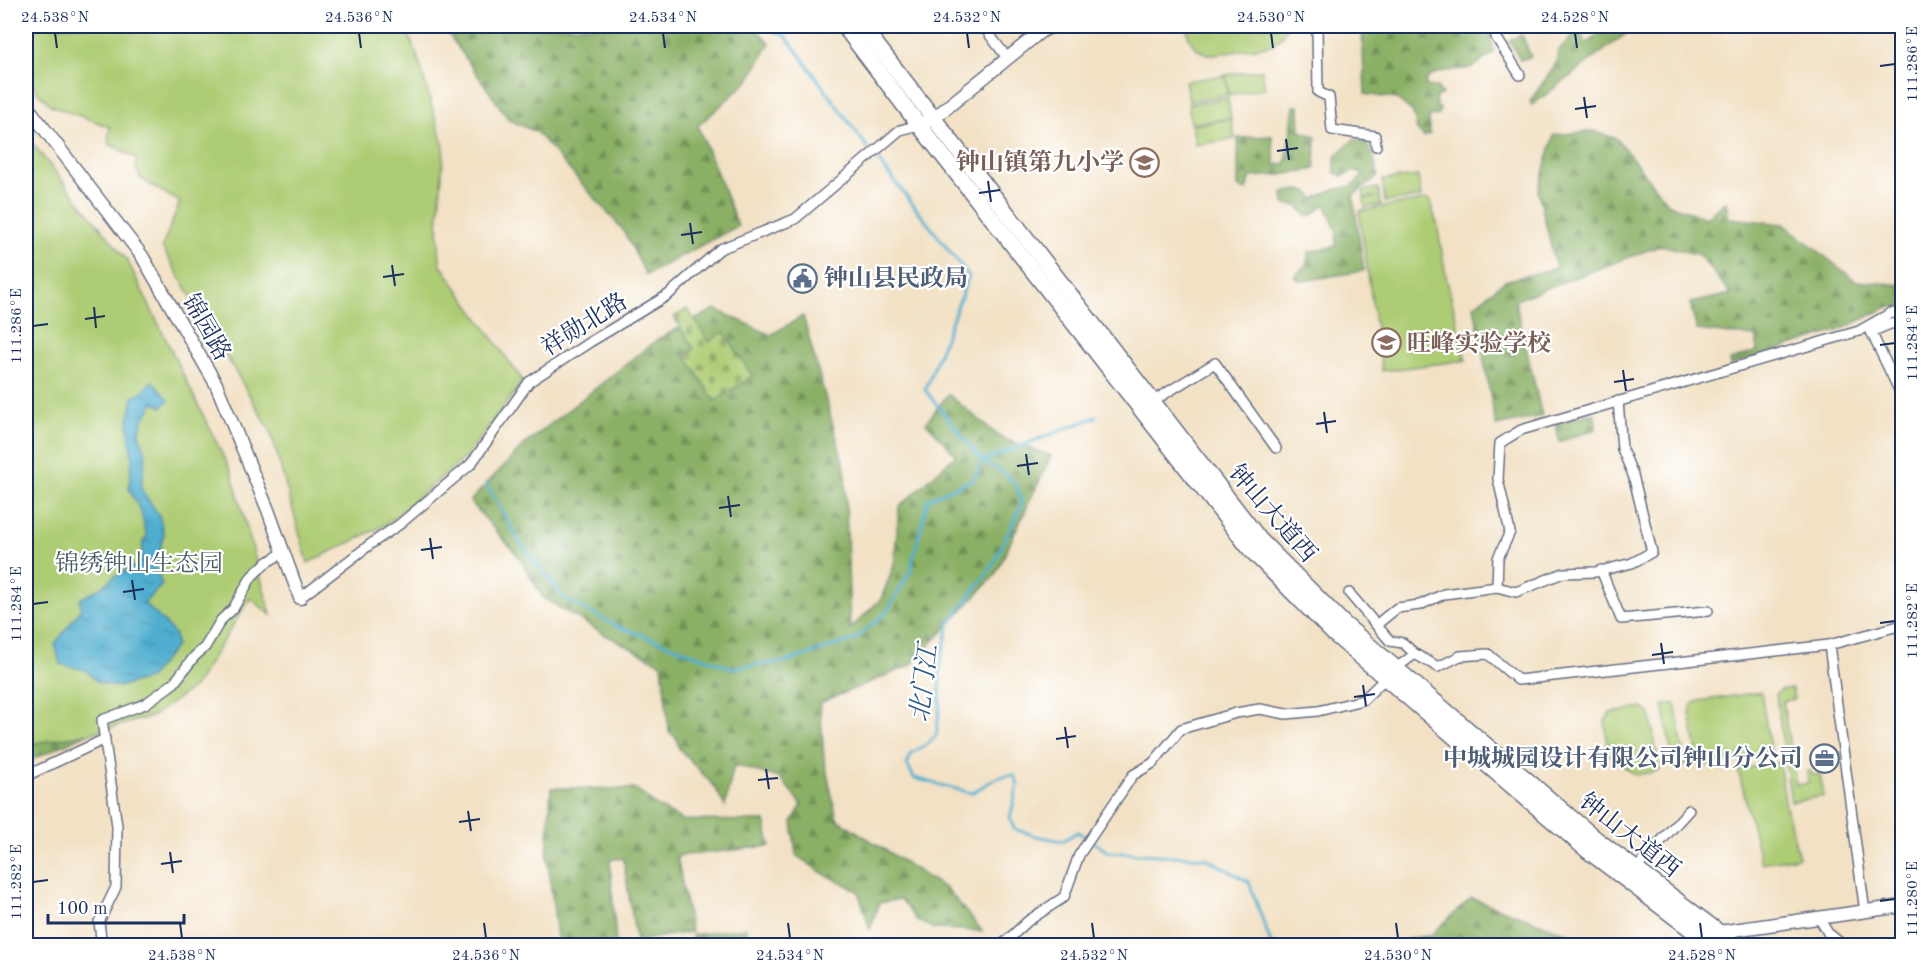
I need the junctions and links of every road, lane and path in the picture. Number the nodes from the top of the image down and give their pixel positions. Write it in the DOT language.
graph roads {
  1 [pos="844,26"];
  2 [pos="862,26"];
  3 [pos="983,26"];
  4 [pos="1051,26"];
  5 [pos="1317,26"];
  6 [pos="1530,26"];
  7 [pos="1495,29"];
  8 [pos="1008,58"];
  9 [pos="1520,75"];
  10 [pos="26,105"];
  11 [pos="934,118"];
  12 [pos="919,124"];
  13 [pos="1376,146"];
  14 [pos="1902,314"];
  15 [pos="1902,324"];
  16 [pos="1902,396"];
  17 [pos="1618,401"];
  18 [pos="1147,405"];
  19 [pos="1276,448"];
  20 [pos="284,552"];
  21 [pos="1601,570"];
  22 [pos="1497,587"];
  23 [pos="1349,593"];
  24 [pos="300,598"];
  25 [pos="1708,611"];
  26 [pos="1376,625"];
  27 [pos="1902,625"];
  28 [pos="1829,645"];
  29 [pos="1415,654"];
  30 [pos="1391,673"];
  31 [pos="105,739"];
  32 [pos="26,776"];
  33 [pos="1689,810"];
  34 [pos="1631,874"];
  35 [pos="1902,906"];
  36 [pos="1865,912"];
  37 [pos="1819,918"];
  38 [pos="1714,942"];
  39 [pos="102,945"];
  40 [pos="1001,945"];
  41 [pos="1737,945"];
  42 [pos="1844,945"];
  1 -- 12 [label="highway, 钟山大道西"];
  2 -- 11 [label="highway, 钟山大道西"];
  3 -- 8 [label="street"];
  4 -- 8 [label="street"];
  5 -- 13 [label="street"];
  6 -- 7 [label="street"];
  7 -- 9 [label="street"];
  8 -- 11 [label="street"];
  10 -- 20 [label="street, 锦园路"];
  11 -- 12 [label="street"];
  11 -- 18 [label="highway, 钟山大道西"];
  12 -- 18 [label="highway, 钟山大道西"];
  12 -- 24 [label="street, 祥勋北路"];
  14 -- 17 [label="street"];
  15 -- 16 [label="street"];
  17 -- 21 [label="street"];
  17 -- 22 [label="street"];
  18 -- 19 [label="street"];
  18 -- 30 [label="highway, 钟山大道西"];
  20 -- 24 [label="street, 锦园路"];
  20 -- 31 [label="street"];
  21 -- 22 [label="street"];
  21 -- 25 [label="street"];
  22 -- 26 [label="street"];
  23 -- 26 [label="street"];
  26 -- 29 [label="street"];
  27 -- 28 [label="street"];
  28 -- 29 [label="street"];
  28 -- 36 [label="street"];
  29 -- 30 [label="street"];
  30 -- 34 [label="highway, 钟山大道西"];
  30 -- 40 [label="street"];
  31 -- 32 [label="street"];
  31 -- 39 [label="street"];
  33 -- 34 [label="street"];
  34 -- 38 [label="highway, 钟山大道西"];
  35 -- 36 [label="street"];
  36 -- 37 [label="street"];
  37 -- 38 [label="street"];
  37 -- 42 [label="street"];
  38 -- 41 [label="highway, 钟山大道西"];
}
